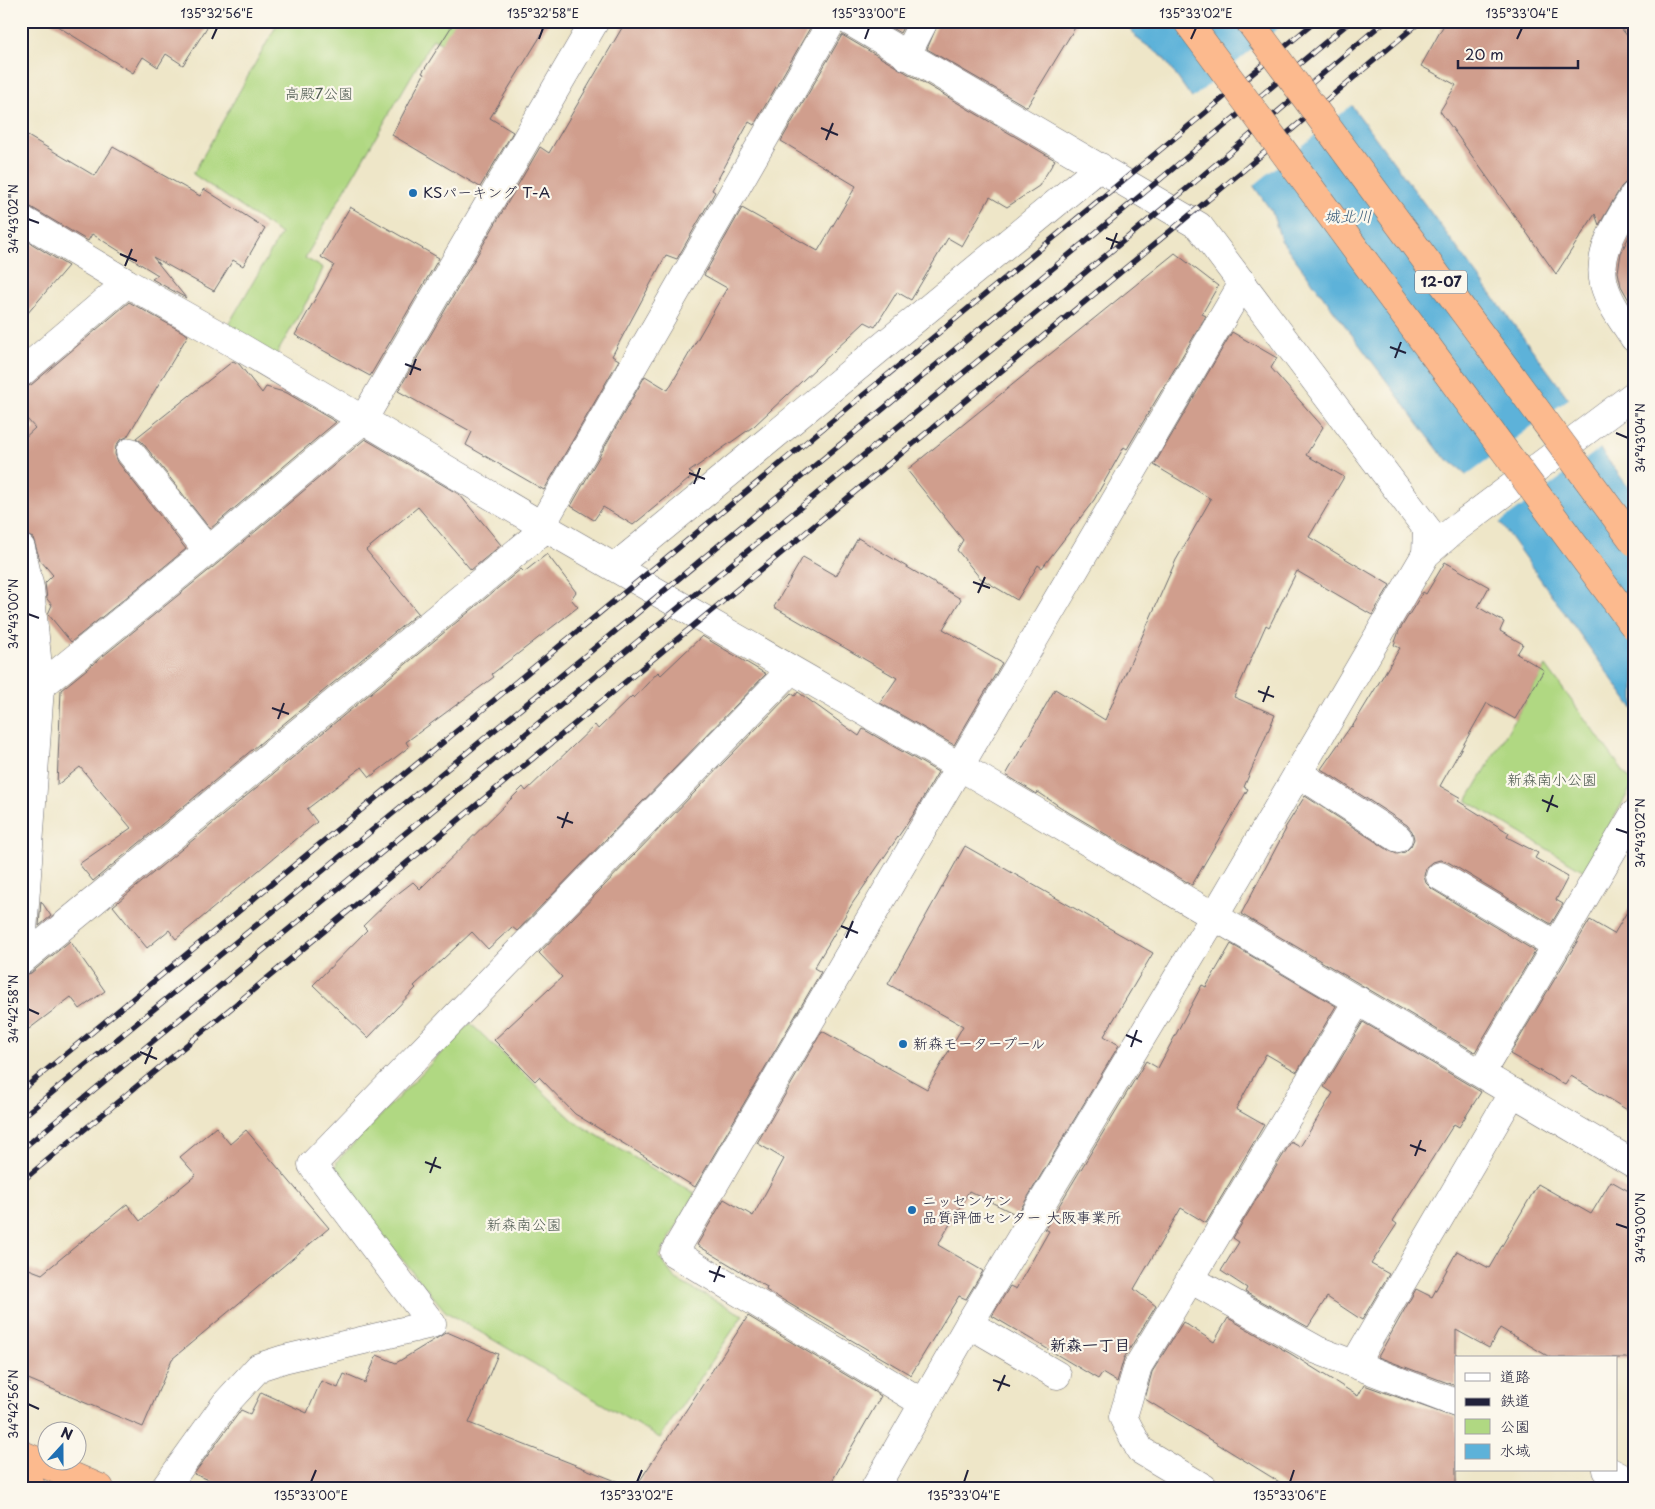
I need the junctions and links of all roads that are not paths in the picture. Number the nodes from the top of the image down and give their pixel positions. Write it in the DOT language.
graph roads {
  1 [pos="595,21"];
  2 [pos="832,21"];
  3 [pos="849,21"];
  4 [pos="924,21"];
  5 [pos="1187,21"];
  6 [pos="1249,21"];
  7 [pos="906,56"];
  8 [pos="1100,167"];
  9 [pos="1633,197"];
  10 [pos="21,219"];
  11 [pos="1243,283"];
  12 [pos="127,284"];
  13 [pos="1634,338"];
  14 [pos="21,373"];
  15 [pos="1626,400"];
  16 [pos="363,420"];
  17 [pos="130,452"];
  18 [pos="546,528"];
  19 [pos="1634,542"];
  20 [pos="21,548"];
  21 [pos="208,551"];
  22 [pos="1426,554"];
  23 [pos="615,567"];
  24 [pos="1634,626"];
  25 [pos="791,670"];
  26 [pos="30,694"];
  27 [pos="961,767"];
  28 [pos="1298,773"];
  29 [pos="1634,814"];
  30 [pos="1398,838"];
  31 [pos="1440,876"];
  32 [pos="1214,917"];
  33 [pos="1556,945"];
  34 [pos="21,961"];
  35 [pos="1358,1000"];
  36 [pos="1481,1073"];
  37 [pos="1513,1092"];
  38 [pos="1634,1164"];
  39 [pos="1190,1279"];
  40 [pos="969,1324"];
  41 [pos="1355,1363"];
  42 [pos="1057,1375"];
  43 [pos="1455,1402"];
  44 [pos="923,1403"];
  45 [pos="21,1454"];
  46 [pos="1611,1472"];
  47 [pos="21,1484"];
  48 [pos="1634,1484"];
  49 [pos="32,1488"];
  50 [pos="100,1488"];
  51 [pos="165,1488"];
  52 [pos="875,1488"];
  53 [pos="1204,1488"];
  1 -- 16 [label="street"];
  2 -- 18 [label="street"];
  3 -- 7 [label="street"];
  4 -- 7 [label="street"];
  5 -- 24 [label="highway, bridge"];
  6 -- 19 [label="highway, 12-07, bridge"];
  7 -- 8 [label="street"];
  8 -- 11 [label="street"];
  8 -- 23 [label="street"];
  9 -- 13 [label="street"];
  10 -- 12 [label="street"];
  11 -- 22 [label="street"];
  11 -- 27 [label="street"];
  12 -- 14 [label="street"];
  12 -- 16 [label="street"];
  15 -- 22 [label="street, bridge"];
  16 -- 18 [label="street"];
  16 -- 21 [label="street"];
  17 -- 21 [label="street"];
  18 -- 23 [label="street"];
  18 -- 34 [label="street"];
  20 -- 26 [label="street"];
  21 -- 26 [label="street"];
  22 -- 28 [label="street"];
  23 -- 25 [label="street"];
  25 -- 27 [label="street"];
  25 -- 51 [label="street"];
  26 -- 34 [label="street"];
  27 -- 32 [label="street"];
  27 -- 44 [label="street"];
  28 -- 30 [label="street"];
  28 -- 32 [label="street"];
  29 -- 33 [label="street"];
  31 -- 33 [label="street"];
  32 -- 35 [label="street"];
  32 -- 40 [label="street"];
  33 -- 36 [label="street"];
  35 -- 36 [label="street"];
  35 -- 39 [label="street"];
  36 -- 37 [label="street"];
  37 -- 38 [label="street"];
  37 -- 41 [label="street"];
  39 -- 41 [label="street"];
  39 -- 53 [label="street"];
  40 -- 42 [label="street"];
  40 -- 44 [label="street"];
  41 -- 43 [label="street"];
  44 -- 52 [label="street"];
  45 -- 50 [label="highway"];
  46 -- 48 [label="street"];
  47 -- 49 [label="highway"];
}
